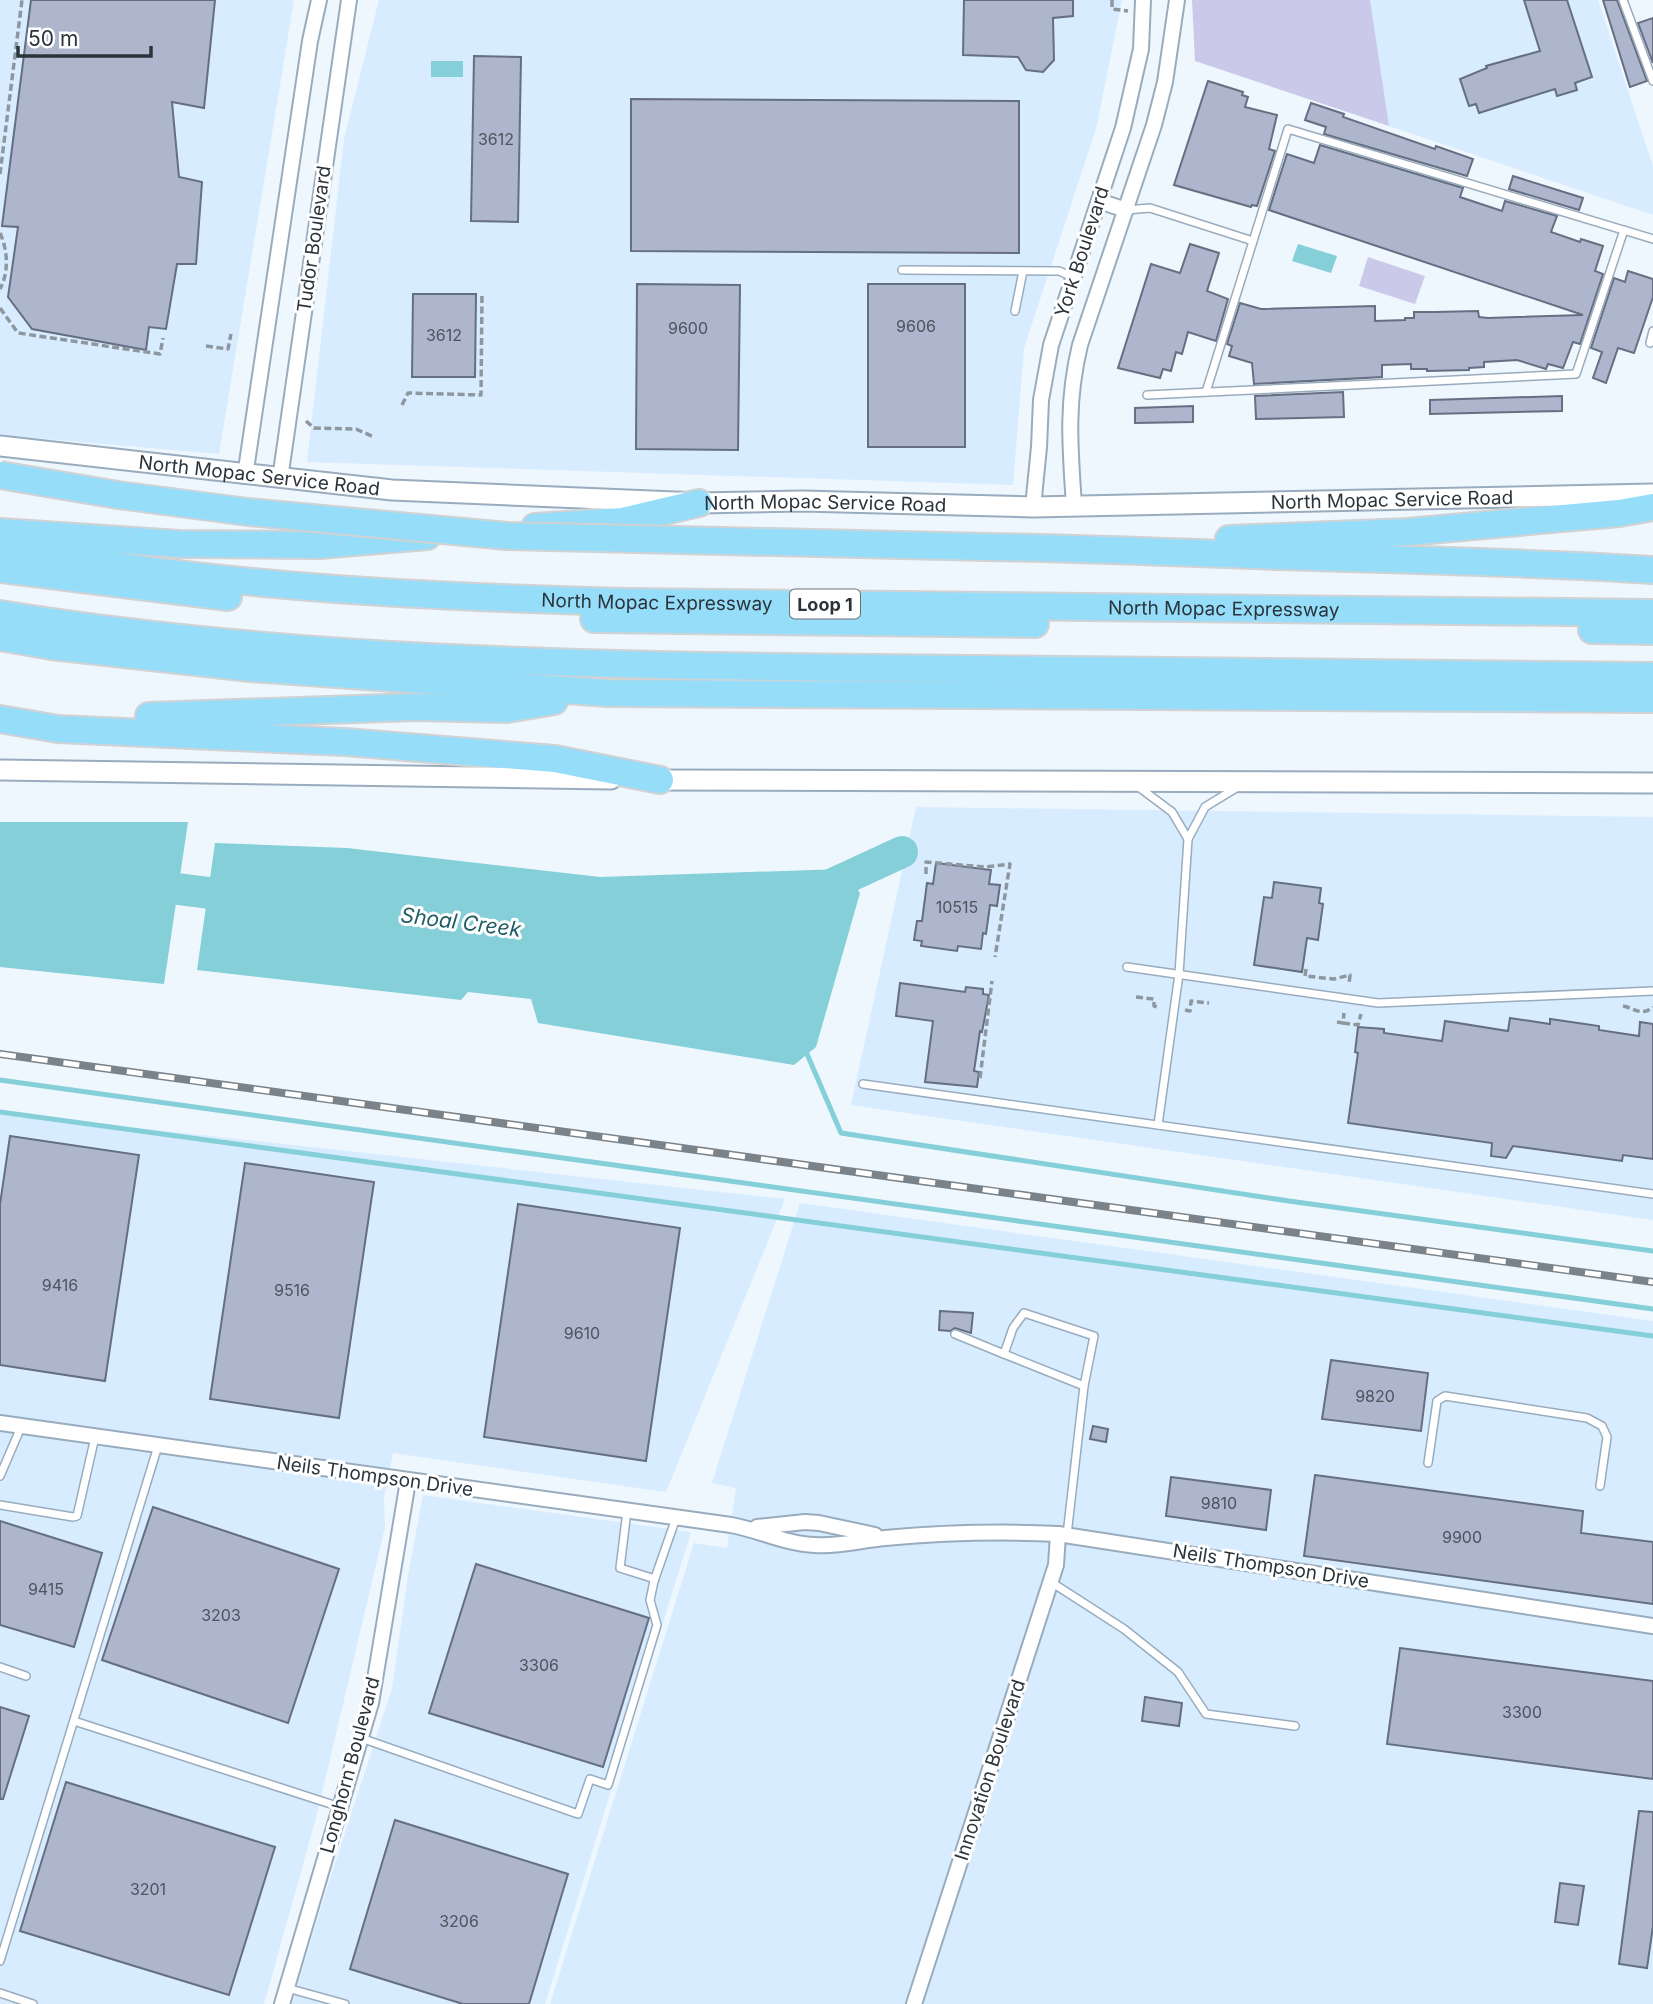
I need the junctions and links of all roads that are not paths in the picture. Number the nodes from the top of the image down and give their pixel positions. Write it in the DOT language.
graph roads {
  1 [pos="319,0"];
  2 [pos="349,0"];
  3 [pos="1177,0"];
  4 [pos="1623,0"];
  5 [pos="1138,6"];
  6 [pos="1653,81"];
  7 [pos="1099,201"];
  8 [pos="1126,211"];
  9 [pos="1624,230"];
  10 [pos="1653,239"];
  11 [pos="1253,241"];
  12 [pos="902,270"];
  13 [pos="1023,271"];
  14 [pos="1073,278"];
  15 [pos="1015,311"];
  16 [pos="1653,331"];
  17 [pos="1650,342"];
  18 [pos="1206,392"];
  19 [pos="1147,395"];
  20 [pos="0,446"];
  21 [pos="0,475"];
  22 [pos="245,476"];
  23 [pos="280,479"];
  24 [pos="1653,494"];
  25 [pos="699,503"];
  26 [pos="1073,505"];
  27 [pos="1033,506"];
  28 [pos="1653,507"];
  29 [pos="0,532"];
  30 [pos="0,547"];
  31 [pos="1084,548"];
  32 [pos="0,569"];
  33 [pos="1653,570"];
  34 [pos="1653,612"];
  35 [pos="0,614"];
  36 [pos="1653,631"];
  37 [pos="0,637"];
  38 [pos="1653,677"];
  39 [pos="608,693"];
  40 [pos="1653,699"];
  41 [pos="0,719"];
  42 [pos="0,770"];
  43 [pos="660,780"];
  44 [pos="1130,781"];
  45 [pos="1244,782"];
  46 [pos="1653,783"];
  47 [pos="1188,839"];
  48 [pos="1127,967"];
  49 [pos="1179,974"];
  50 [pos="1653,990"];
  51 [pos="863,1084"];
  52 [pos="1158,1125"];
  53 [pos="1653,1194"];
  54 [pos="955,1334"];
  55 [pos="1004,1354"];
  56 [pos="1084,1386"];
  57 [pos="0,1423"];
  58 [pos="21,1426"];
  59 [pos="95,1437"];
  60 [pos="158,1446"];
  61 [pos="1428,1463"];
  62 [pos="0,1476"];
  63 [pos="408,1481"];
  64 [pos="1601,1486"];
  65 [pos="0,1505"];
  66 [pos="627,1511"];
  67 [pos="676,1518"];
  68 [pos="749,1528"];
  69 [pos="1062,1535"];
  70 [pos="886,1538"];
  71 [pos="655,1578"];
  72 [pos="1050,1582"];
  73 [pos="1653,1626"];
  74 [pos="0,1667"];
  75 [pos="26,1676"];
  76 [pos="74,1721"];
  77 [pos="1295,1726"];
  78 [pos="361,1738"];
  79 [pos="340,1807"];
  80 [pos="0,1961"];
  81 [pos="287,1987"];
  82 [pos="0,1993"];
  83 [pos="33,2004"];
  84 [pos="282,2004"];
  85 [pos="345,2004"];
  86 [pos="914,2004"];
  1 -- 22 [label="street, Tudor Boulevard"];
  2 -- 23 [label="street, Tudor Boulevard"];
  3 -- 8 [label="street, York Boulevard"];
  4 -- 6 [label="lane"];
  5 -- 7 [label="street, York Boulevard"];
  7 -- 8 [label="street"];
  7 -- 14 [label="street, York Boulevard"];
  8 -- 11 [label="lane"];
  8 -- 26 [label="street, York Boulevard"];
  9 -- 10 [label="lane"];
  9 -- 11 [label="lane"];
  9 -- 18 [label="lane"];
  11 -- 18 [label="lane"];
  12 -- 13 [label="lane"];
  13 -- 14 [label="lane"];
  13 -- 15 [label="lane"];
  14 -- 27 [label="street, York Boulevard"];
  16 -- 17 [label="lane"];
  18 -- 19 [label="lane"];
  20 -- 22 [label="main road, North Mopac Service Road"];
  21 -- 31 [label="highway, bridge"];
  22 -- 23 [label="main road, North Mopac Service Road"];
  23 -- 25 [label="main road, North Mopac Service Road"];
  24 -- 26 [label="main road, North Mopac Service Road"];
  25 -- 27 [label="main road, North Mopac Service Road"];
  25 -- 29 [label="highway"];
  26 -- 27 [label="main road, North Mopac Service Road"];
  28 -- 31 [label="highway"];
  30 -- 34 [label="highway, North Mopac Expressway / Loop 1"];
  31 -- 33 [label="highway"];
  32 -- 36 [label="highway"];
  35 -- 38 [label="highway"];
  37 -- 39 [label="highway"];
  39 -- 40 [label="highway"];
  39 -- 41 [label="highway"];
  41 -- 43 [label="highway"];
  42 -- 43 [label="main road"];
  43 -- 44 [label="main road"];
  44 -- 45 [label="main road"];
  44 -- 47 [label="lane"];
  45 -- 46 [label="main road"];
  45 -- 47 [label="lane"];
  47 -- 49 [label="lane"];
  48 -- 49 [label="lane"];
  49 -- 50 [label="lane"];
  49 -- 52 [label="lane"];
  51 -- 52 [label="lane"];
  52 -- 53 [label="lane"];
  54 -- 55 [label="lane"];
  55 -- 56 [label="lane"];
  55 -- 56 [label="lane"];
  56 -- 69 [label="lane"];
  57 -- 58 [label="street, Neils Thompson Drive"];
  58 -- 59 [label="street, Neils Thompson Drive"];
  58 -- 62 [label="lane"];
  59 -- 60 [label="street, Neils Thompson Drive"];
  59 -- 65 [label="lane"];
  60 -- 63 [label="street, Neils Thompson Drive"];
  60 -- 76 [label="lane"];
  61 -- 64 [label="lane"];
  63 -- 66 [label="street, Neils Thompson Drive"];
  63 -- 78 [label="street, Longhorn Boulevard"];
  66 -- 67 [label="street, Neils Thompson Drive"];
  66 -- 71 [label="lane"];
  67 -- 68 [label="street, Neils Thompson Drive"];
  67 -- 71 [label="lane"];
  68 -- 70 [label="street, Neils Thompson Drive"];
  68 -- 70 [label="street, Neils Thompson Drive"];
  69 -- 70 [label="street, Neils Thompson Drive"];
  69 -- 72 [label="street, Innovation Boulevard"];
  69 -- 73 [label="street, Neils Thompson Drive"];
  71 -- 78 [label="lane"];
  72 -- 77 [label="lane"];
  72 -- 86 [label="street, Innovation Boulevard"];
  74 -- 75 [label="lane"];
  76 -- 79 [label="lane"];
  76 -- 80 [label="lane"];
  78 -- 79 [label="street, Longhorn Boulevard"];
  79 -- 81 [label="street, Longhorn Boulevard"];
  81 -- 84 [label="street, Longhorn Boulevard"];
  81 -- 85 [label="lane"];
  82 -- 83 [label="lane"];
}
